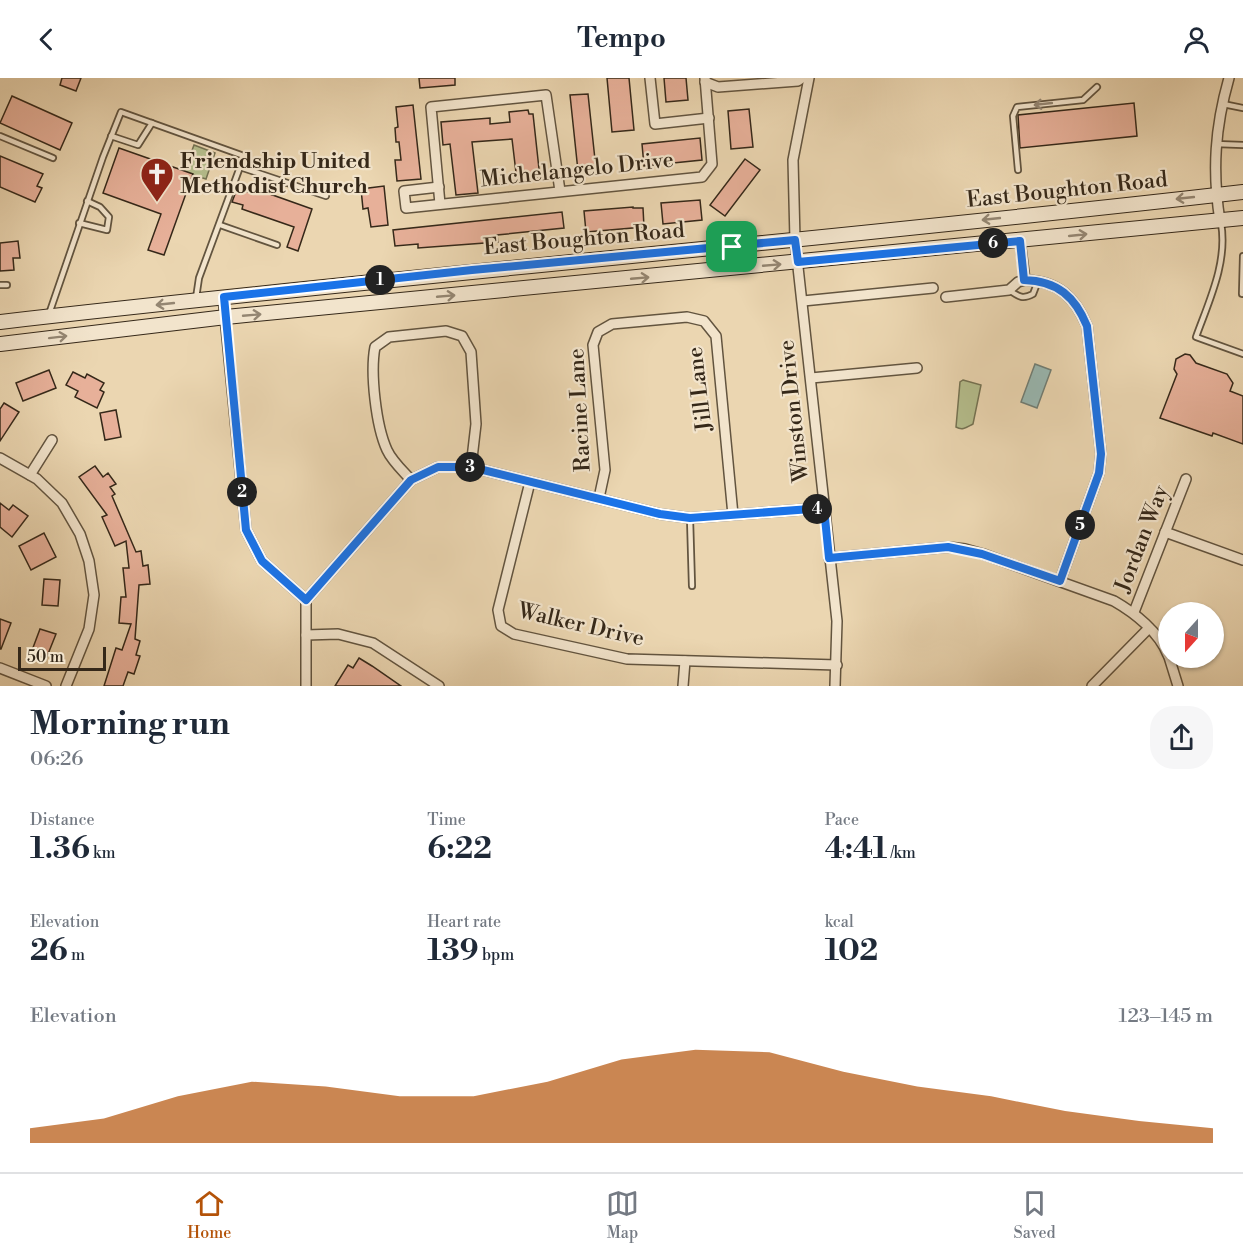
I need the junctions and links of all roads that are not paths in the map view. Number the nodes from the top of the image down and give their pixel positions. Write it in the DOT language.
graph roads {
  1 [pos="650,78"];
  2 [pos="802,78"];
  3 [pos="809,78"];
  4 [pos="1229,78"];
  5 [pos="707,79"];
  6 [pos="1097,87"];
  7 [pos="1223,104"];
  8 [pos="1243,108"];
  9 [pos="708,118"];
  10 [pos="152,123"];
  11 [pos="0,136"];
  12 [pos="111,136"];
  13 [pos="1216,144"];
  14 [pos="1243,145"];
  15 [pos="53,158"];
  16 [pos="240,167"];
  17 [pos="1018,170"];
  18 [pos="439,187"];
  19 [pos="560,191"];
  20 [pos="1243,192"];
  21 [pos="1216,195"];
  22 [pos="326,196"];
  23 [pos="87,201"];
  24 [pos="440,204"];
  25 [pos="1243,218"];
  26 [pos="1220,221"];
  27 [pos="79,223"];
  28 [pos="219,225"];
  29 [pos="795,240"];
  30 [pos="1020,241"];
  31 [pos="277,245"];
  32 [pos="1243,256"];
  33 [pos="798,262"];
  34 [pos="1024,280"];
  35 [pos="1038,281"];
  36 [pos="0,285"];
  37 [pos="7,285"];
  38 [pos="933,288"];
  39 [pos="1009,290"];
  40 [pos="1242,294"];
  41 [pos="224,297"];
  42 [pos="946,297"];
  43 [pos="196,300"];
  44 [pos="803,301"];
  45 [pos="48,316"];
  46 [pos="226,317"];
  47 [pos="644,320"];
  48 [pos="0,322"];
  49 [pos="0,344"];
  50 [pos="1243,354"];
  51 [pos="917,368"];
  52 [pos="811,378"];
  53 [pos="52,440"];
  54 [pos="0,458"];
  55 [pos="471,467"];
  56 [pos="30,475"];
  57 [pos="1186,479"];
  58 [pos="411,480"];
  59 [pos="530,482"];
  60 [pos="599,498"];
  61 [pos="824,508"];
  62 [pos="733,515"];
  63 [pos="690,518"];
  64 [pos="1165,532"];
  65 [pos="829,558"];
  66 [pos="1243,560"];
  67 [pos="1060,581"];
  68 [pos="692,585"];
  69 [pos="306,600"];
  70 [pos="1134,612"];
  71 [pos="1149,628"];
  72 [pos="306,635"];
  73 [pos="1158,641"];
  74 [pos="685,662"];
  75 [pos="837,665"];
  76 [pos="0,668"];
  77 [pos="1173,668"];
  78 [pos="46,686"];
  79 [pos="66,686"];
  80 [pos="306,686"];
  81 [pos="439,686"];
  82 [pos="683,686"];
  83 [pos="835,686"];
  84 [pos="1092,686"];
  85 [pos="1178,686"];
  1 -- 9 [label="street"];
  2 -- 5 [label="street"];
  3 -- 29 [label="street, Winston Drive"];
  4 -- 7 [label="street"];
  5 -- 9 [label="street, Michelangelo Drive"];
  6 -- 17 [label="lane, one-way"];
  7 -- 8 [label="lane"];
  7 -- 13 [label="street"];
  9 -- 19 [label="street, Michelangelo Drive"];
  10 -- 12 [label="lane"];
  10 -- 12 [label="lane"];
  10 -- 16 [label="lane"];
  11 -- 15 [label="lane"];
  12 -- 23 [label="lane"];
  13 -- 14 [label="lane"];
  13 -- 21 [label="street"];
  16 -- 22 [label="lane"];
  16 -- 28 [label="lane"];
  18 -- 19 [label="street"];
  18 -- 24 [label="street"];
  18 -- 24 [label="street, Michelangelo Drive"];
  19 -- 24 [label="street, Michelangelo Drive"];
  20 -- 21 [label="main road, East Boughton Road"];
  21 -- 26 [label="street"];
  21 -- 29 [label="main road, East Boughton Road, one-way"];
  23 -- 27 [label="lane"];
  23 -- 27 [label="lane"];
  25 -- 26 [label="main road, East Boughton Road"];
  30 -- 26 [label="main road, East Boughton Road, one-way"];
  26 -- 50 [label="lane"];
  27 -- 45 [label="lane"];
  28 -- 31 [label="lane"];
  28 -- 43 [label="lane"];
  29 -- 33 [label="street, Winston Drive"];
  29 -- 41 [label="main road, East Boughton Road"];
  30 -- 33 [label="main road, East Boughton Road"];
  30 -- 34 [label="street"];
  32 -- 40 [label="lane"];
  33 -- 44 [label="street, Winston Drive"];
  46 -- 33 [label="main road, East Boughton Road, one-way"];
  34 -- 35 [label="street"];
  34 -- 39 [label="street"];
  35 -- 39 [label="lane"];
  35 -- 67 [label="street"];
  36 -- 37 [label="lane"];
  38 -- 44 [label="street"];
  39 -- 42 [label="street"];
  41 -- 43 [label="main road, East Boughton Road"];
  41 -- 46 [label="street"];
  43 -- 45 [label="main road, East Boughton Road, one-way"];
  44 -- 52 [label="street, Winston Drive"];
  45 -- 48 [label="main road, East Boughton Road"];
  49 -- 46 [label="main road, East Boughton Road, one-way"];
  46 -- 69 [label="street"];
  47 -- 60 [label="street, Racine Lane"];
  47 -- 62 [label="street, Jill Lane"];
  51 -- 52 [label="street"];
  52 -- 61 [label="street, Winston Drive"];
  53 -- 56 [label="street"];
  54 -- 56 [label="street"];
  55 -- 58 [label="street"];
  55 -- 58 [label="street"];
  55 -- 59 [label="street"];
  56 -- 79 [label="street"];
  57 -- 64 [label="street, Jordan Way"];
  58 -- 69 [label="street"];
  59 -- 60 [label="street"];
  59 -- 74 [label="street, Walker Drive"];
  60 -- 63 [label="street"];
  61 -- 62 [label="street"];
  61 -- 65 [label="street, Winston Drive"];
  62 -- 63 [label="street"];
  63 -- 68 [label="lane"];
  64 -- 66 [label="street"];
  64 -- 70 [label="street, Jordan Way"];
  65 -- 67 [label="street"];
  65 -- 75 [label="street, Winston Drive"];
  67 -- 70 [label="street"];
  69 -- 72 [label="street"];
  70 -- 71 [label="street"];
  71 -- 73 [label="street"];
  71 -- 84 [label="street"];
  72 -- 80 [label="street"];
  72 -- 81 [label="street"];
  74 -- 75 [label="street, Walker Drive"];
  74 -- 82 [label="street"];
  75 -- 83 [label="street, Winston Drive"];
  76 -- 78 [label="street"];
  77 -- 85 [label="street"];
}
